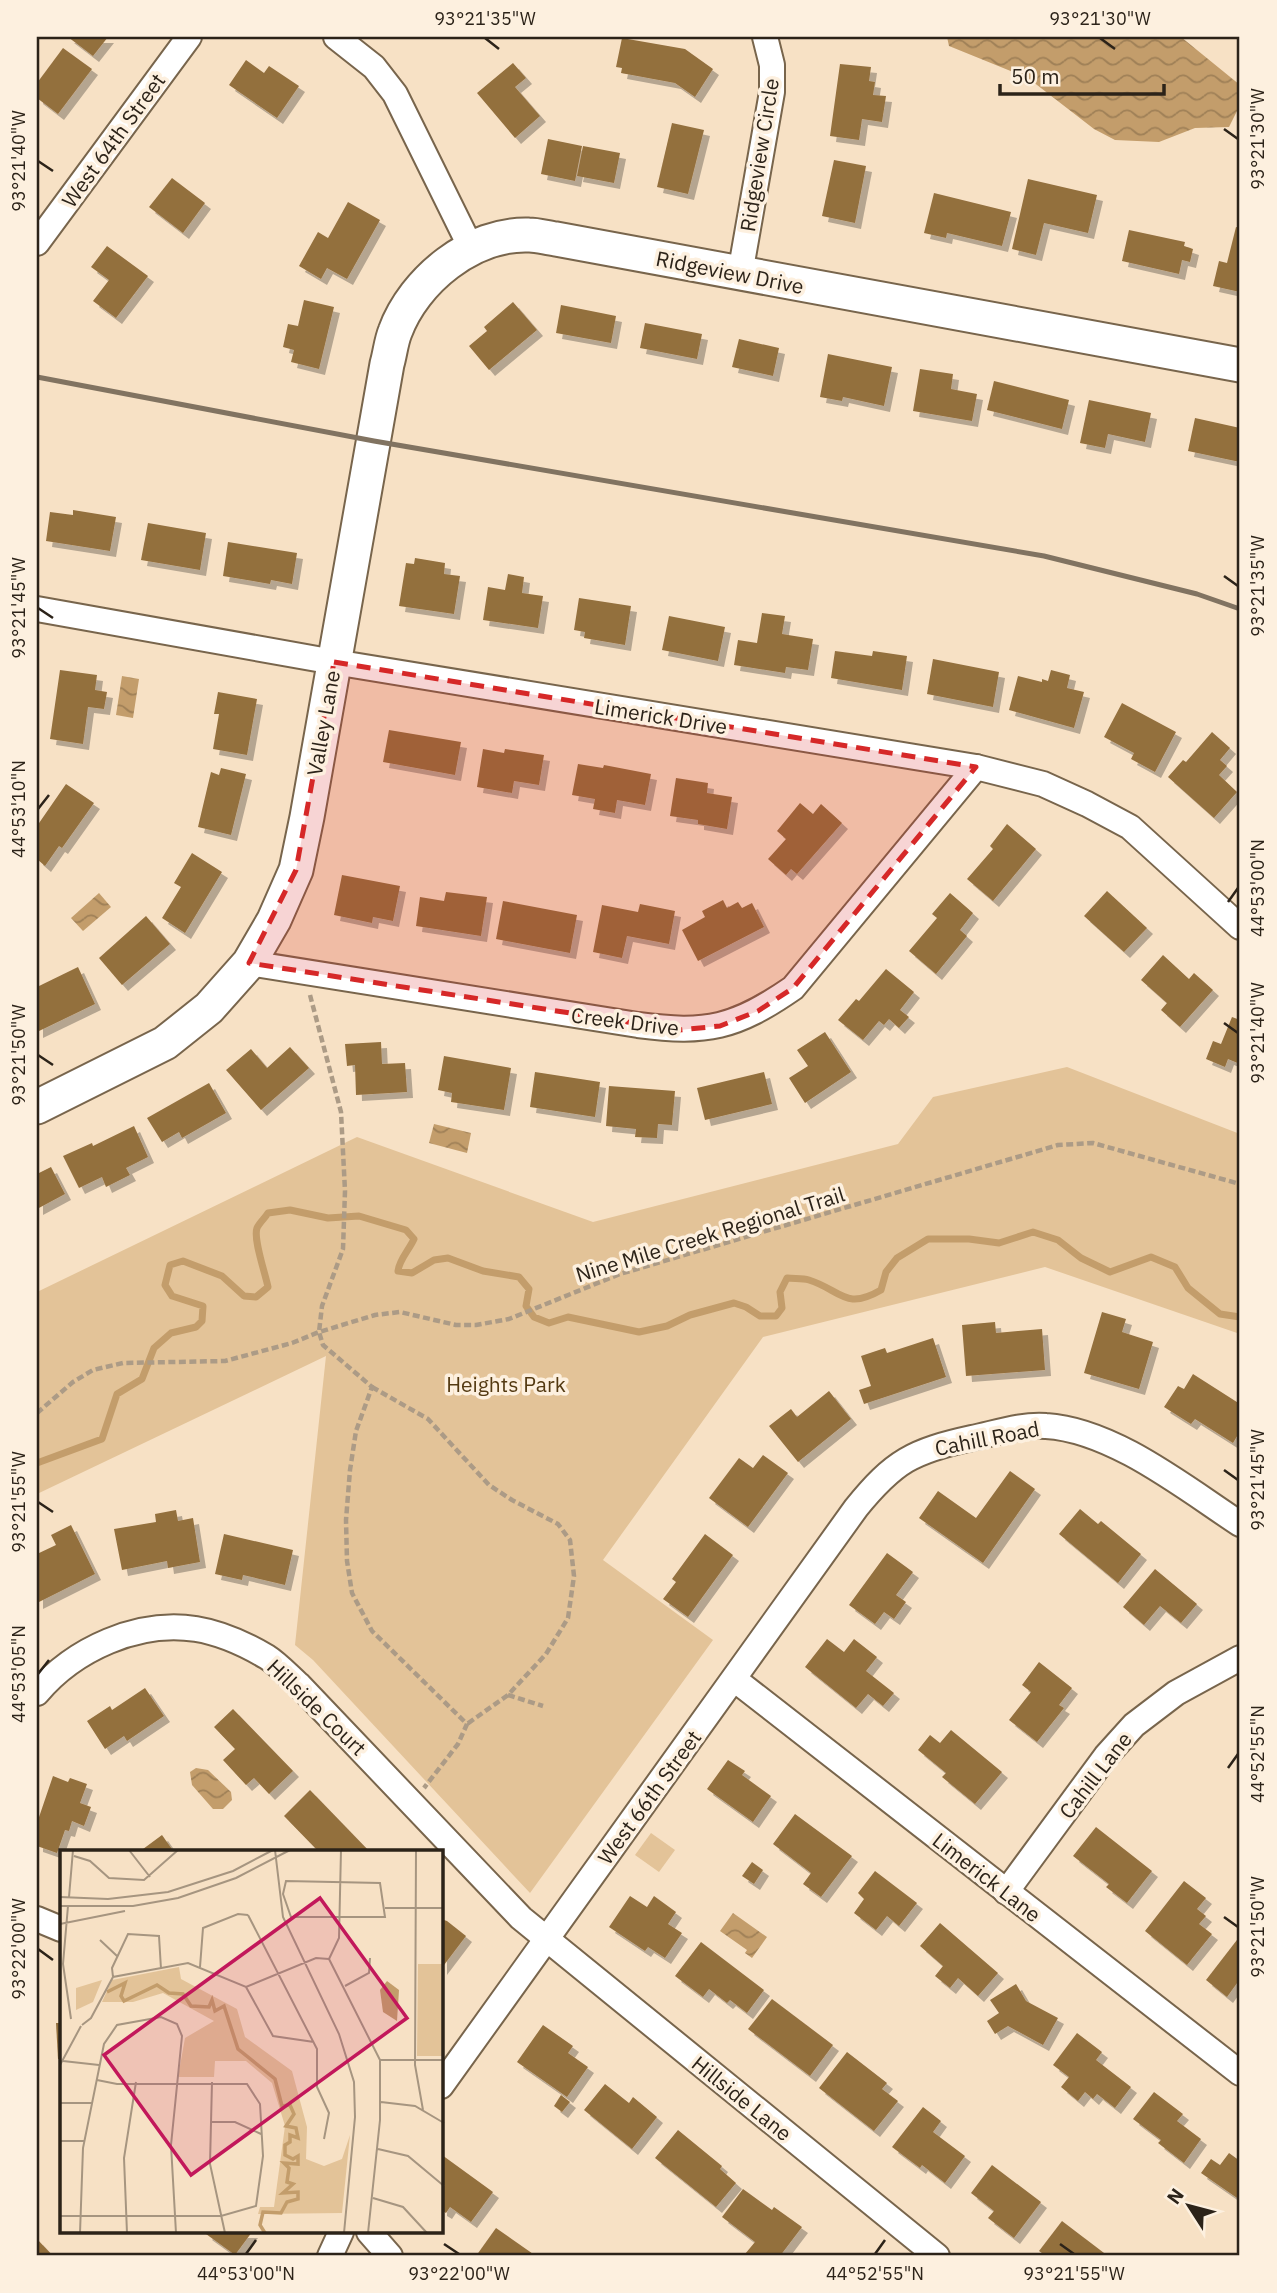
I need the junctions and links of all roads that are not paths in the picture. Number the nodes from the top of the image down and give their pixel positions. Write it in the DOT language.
graph roads {
  1 [pos="189,37"];
  2 [pos="336,37"];
  3 [pos="765,37"];
  4 [pos="37,243"];
  5 [pos="471,248"];
  6 [pos="740,274"];
  7 [pos="1240,365"];
  8 [pos="37,609"];
  9 [pos="334,662"];
  10 [pos="976,768"];
  11 [pos="1240,927"];
  12 [pos="249,963"];
  13 [pos="37,1107"];
  14 [pos="856,1508"];
  15 [pos="1240,1524"];
  16 [pos="1240,1658"];
  17 [pos="733,1679"];
  18 [pos="37,1693"];
  19 [pos="1006,1892"];
  20 [pos="37,1919"];
  21 [pos="60,1930"];
  22 [pos="547,1939"];
  23 [pos="1240,2073"];
  24 [pos="443,2083"];
  25 [pos="340,2234"];
  26 [pos="371,2234"];
  27 [pos="330,2256"];
  28 [pos="390,2256"];
  29 [pos="937,2256"];
  1 -- 4 [label="street, West 64th Street"];
  2 -- 5 [label="street"];
  3 -- 6 [label="street, Ridgeview Circle"];
  5 -- 6 [label="street, Ridgeview Drive"];
  5 -- 9 [label="street, Valley Lane"];
  6 -- 7 [label="street, Ridgeview Drive"];
  8 -- 9 [label="street, Limerick Drive"];
  9 -- 10 [label="street, Limerick Drive"];
  9 -- 12 [label="street, Valley Lane"];
  10 -- 11 [label="street, Limerick Drive"];
  10 -- 12 [label="street, Creek Drive"];
  12 -- 13 [label="street, Valley Lane"];
  14 -- 15 [label="street, Cahill Road"];
  14 -- 17 [label="street, West 66th Street"];
  16 -- 19 [label="street, Cahill Lane"];
  17 -- 19 [label="street, Limerick Lane"];
  17 -- 22 [label="street, West 66th Street"];
  18 -- 22 [label="street, Hillside Court"];
  19 -- 23 [label="street, Limerick Lane"];
  20 -- 21 [label="street"];
  22 -- 24 [label="street, West 66th Street"];
  22 -- 29 [label="street, Hillside Lane"];
  25 -- 27 [label="street"];
  26 -- 28 [label="street"];
}
